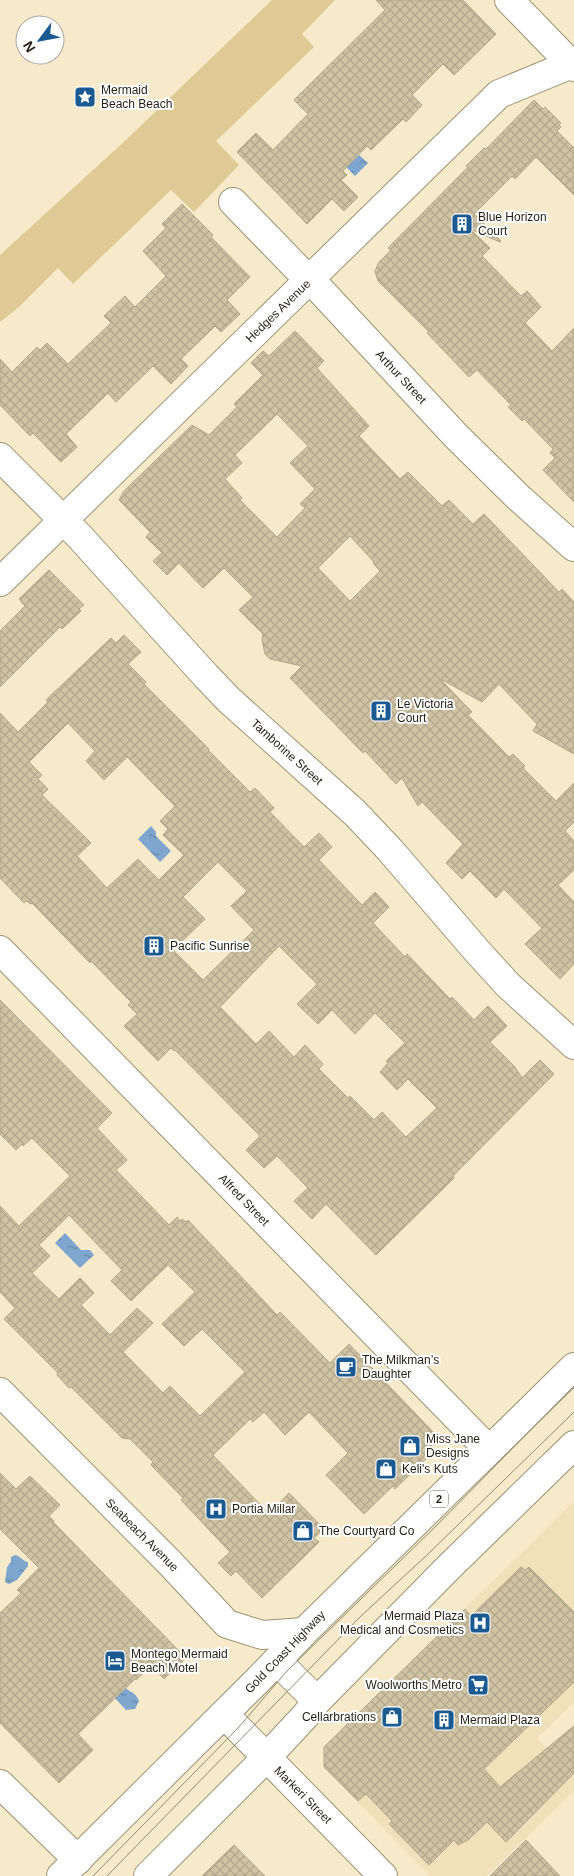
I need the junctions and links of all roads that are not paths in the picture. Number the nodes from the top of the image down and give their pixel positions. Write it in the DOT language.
graph roads {
  1 [pos="509,0"];
  2 [pos="573,65"];
  3 [pos="233,202"];
  4 [pos="310,279"];
  5 [pos="0,457"];
  6 [pos="63,520"];
  7 [pos="574,547"];
  8 [pos="0,582"];
  9 [pos="0,950"];
  10 [pos="574,1045"];
  11 [pos="574,1367"];
  12 [pos="0,1392"];
  13 [pos="574,1445"];
  14 [pos="489,1450"];
  15 [pos="304,1632"];
  16 [pos="277,1661"];
  17 [pos="317,1701"];
  18 [pos="224,1714"];
  19 [pos="266,1758"];
  20 [pos="0,1784"];
  21 [pos="69,1868"];
  22 [pos="148,1876"];
  23 [pos="383,1876"];
  1 -- 2 [label="main road"];
  2 -- 4 [label="main road, Hedges Avenue"];
  3 -- 4 [label="main road, Arthur Street"];
  4 -- 6 [label="main road, Hedges Avenue"];
  4 -- 7 [label="main road, Arthur Street"];
  5 -- 6 [label="main road, Tamborine Street"];
  6 -- 8 [label="main road, Hedges Avenue"];
  6 -- 10 [label="main road, Tamborine Street"];
  9 -- 14 [label="main road, Alfred Street"];
  11 -- 14 [label="main road, Gold Coast Highway / 2"];
  12 -- 15 [label="main road, Seabeach Avenue"];
  13 -- 17 [label="main road"];
  14 -- 15 [label="main road, Gold Coast Highway / 2"];
  15 -- 16 [label="main road, Gold Coast Highway / 2"];
  16 -- 17 [label="main road"];
  16 -- 18 [label="main road, Gold Coast Highway / 2"];
  17 -- 19 [label="main road"];
  18 -- 19 [label="main road, Markeri Street"];
  18 -- 21 [label="main road, Gold Coast Highway / 2"];
  19 -- 22 [label="main road"];
  19 -- 23 [label="main road, Markeri Street"];
  20 -- 21 [label="main road"];
}
